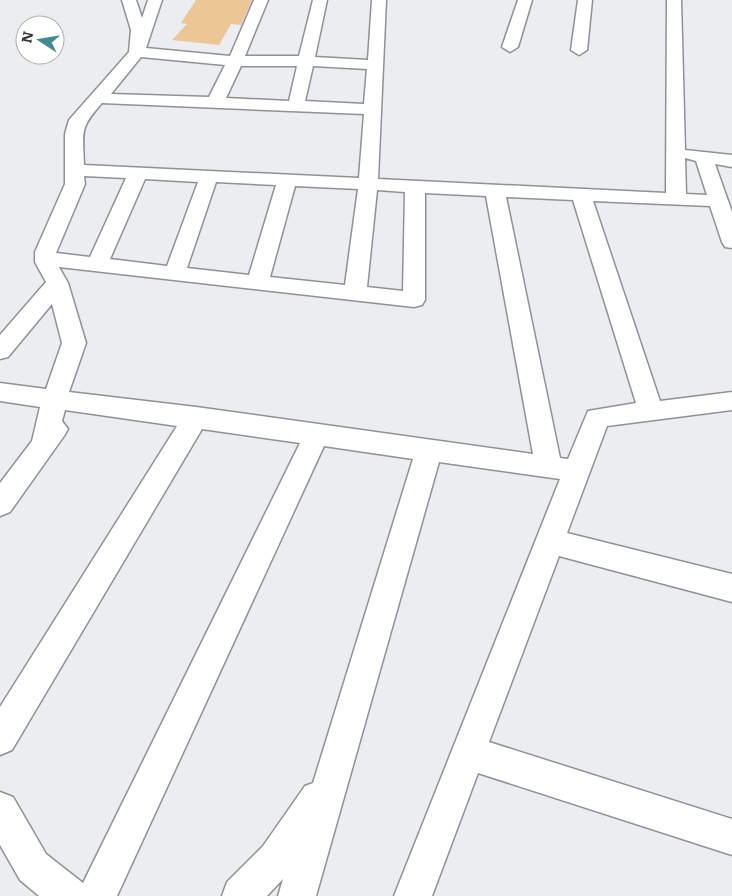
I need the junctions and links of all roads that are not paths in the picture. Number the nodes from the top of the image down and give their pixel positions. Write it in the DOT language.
graph roads {
  1 [pos="129,0"];
  2 [pos="155,0"];
  3 [pos="261,0"];
  4 [pos="320,0"];
  5 [pos="379,0"];
  6 [pos="525,0"];
  7 [pos="586,0"];
  8 [pos="674,0"];
  9 [pos="510,47"];
  10 [pos="579,50"];
  11 [pos="137,52"];
  12 [pos="234,61"];
  13 [pos="306,61"];
  14 [pos="375,65"];
  15 [pos="98,98"];
  16 [pos="215,103"];
  17 [pos="296,106"];
  18 [pos="373,109"];
  19 [pos="676,152"];
  20 [pos="704,157"];
  21 [pos="732,161"];
  22 [pos="75,170"];
  23 [pos="138,173"];
  24 [pos="209,176"];
  25 [pos="287,180"];
  26 [pos="368,184"];
  27 [pos="415,186"];
  28 [pos="494,190"];
  29 [pos="581,194"];
  30 [pos="676,199"];
  31 [pos="718,201"];
  32 [pos="732,242"];
  33 [pos="46,259"];
  34 [pos="97,264"];
  35 [pos="175,273"];
  36 [pos="258,282"];
  37 [pos="57,283"];
  38 [pos="355,293"];
  39 [pos="0,351"];
  40 [pos="0,392"];
  41 [pos="66,399"];
  42 [pos="732,401"];
  43 [pos="651,411"];
  44 [pos="196,417"];
  45 [pos="317,434"];
  46 [pos="429,450"];
  47 [pos="562,469"];
  48 [pos="0,504"];
  49 [pos="550,540"];
  50 [pos="732,588"];
  51 [pos="0,738"];
  52 [pos="468,753"];
  53 [pos="331,780"];
  54 [pos="0,810"];
  55 [pos="732,836"];
  56 [pos="70,896"];
  57 [pos="97,896"];
  58 [pos="241,896"];
  59 [pos="297,896"];
  60 [pos="413,896"];
  1 -- 11 [label="street"];
  2 -- 11 [label="street"];
  3 -- 12 [label="street"];
  4 -- 13 [label="street"];
  5 -- 14 [label="street"];
  6 -- 9 [label="street"];
  7 -- 10 [label="street"];
  8 -- 19 [label="street"];
  11 -- 12 [label="street"];
  11 -- 15 [label="street"];
  12 -- 13 [label="street"];
  12 -- 16 [label="street"];
  13 -- 14 [label="street"];
  13 -- 17 [label="street"];
  14 -- 18 [label="street"];
  15 -- 16 [label="street"];
  15 -- 22 [label="street"];
  16 -- 17 [label="street"];
  17 -- 18 [label="street"];
  18 -- 26 [label="street"];
  19 -- 20 [label="street"];
  19 -- 30 [label="street"];
  20 -- 21 [label="street"];
  20 -- 31 [label="street"];
  22 -- 23 [label="street"];
  22 -- 33 [label="street"];
  23 -- 24 [label="street"];
  23 -- 34 [label="street"];
  24 -- 25 [label="street"];
  24 -- 35 [label="street"];
  25 -- 26 [label="street"];
  25 -- 36 [label="street"];
  26 -- 27 [label="street"];
  26 -- 38 [label="street"];
  27 -- 28 [label="street"];
  27 -- 38 [label="street"];
  28 -- 29 [label="street"];
  28 -- 47 [label="street"];
  29 -- 30 [label="street"];
  29 -- 43 [label="street"];
  30 -- 31 [label="street"];
  31 -- 32 [label="street"];
  33 -- 34 [label="street"];
  33 -- 37 [label="street"];
  34 -- 35 [label="street"];
  35 -- 36 [label="street"];
  36 -- 38 [label="street"];
  37 -- 39 [label="street"];
  37 -- 41 [label="street"];
  40 -- 41 [label="street"];
  41 -- 44 [label="street"];
  41 -- 48 [label="street"];
  42 -- 43 [label="street"];
  43 -- 47 [label="street"];
  44 -- 45 [label="street"];
  44 -- 51 [label="street"];
  45 -- 46 [label="street"];
  45 -- 57 [label="street"];
  46 -- 47 [label="street"];
  46 -- 53 [label="street"];
  47 -- 49 [label="street"];
  49 -- 50 [label="street"];
  49 -- 52 [label="street"];
  52 -- 55 [label="street"];
  52 -- 60 [label="street"];
  53 -- 58 [label="street"];
  53 -- 59 [label="street"];
  54 -- 56 [label="street"];
}
